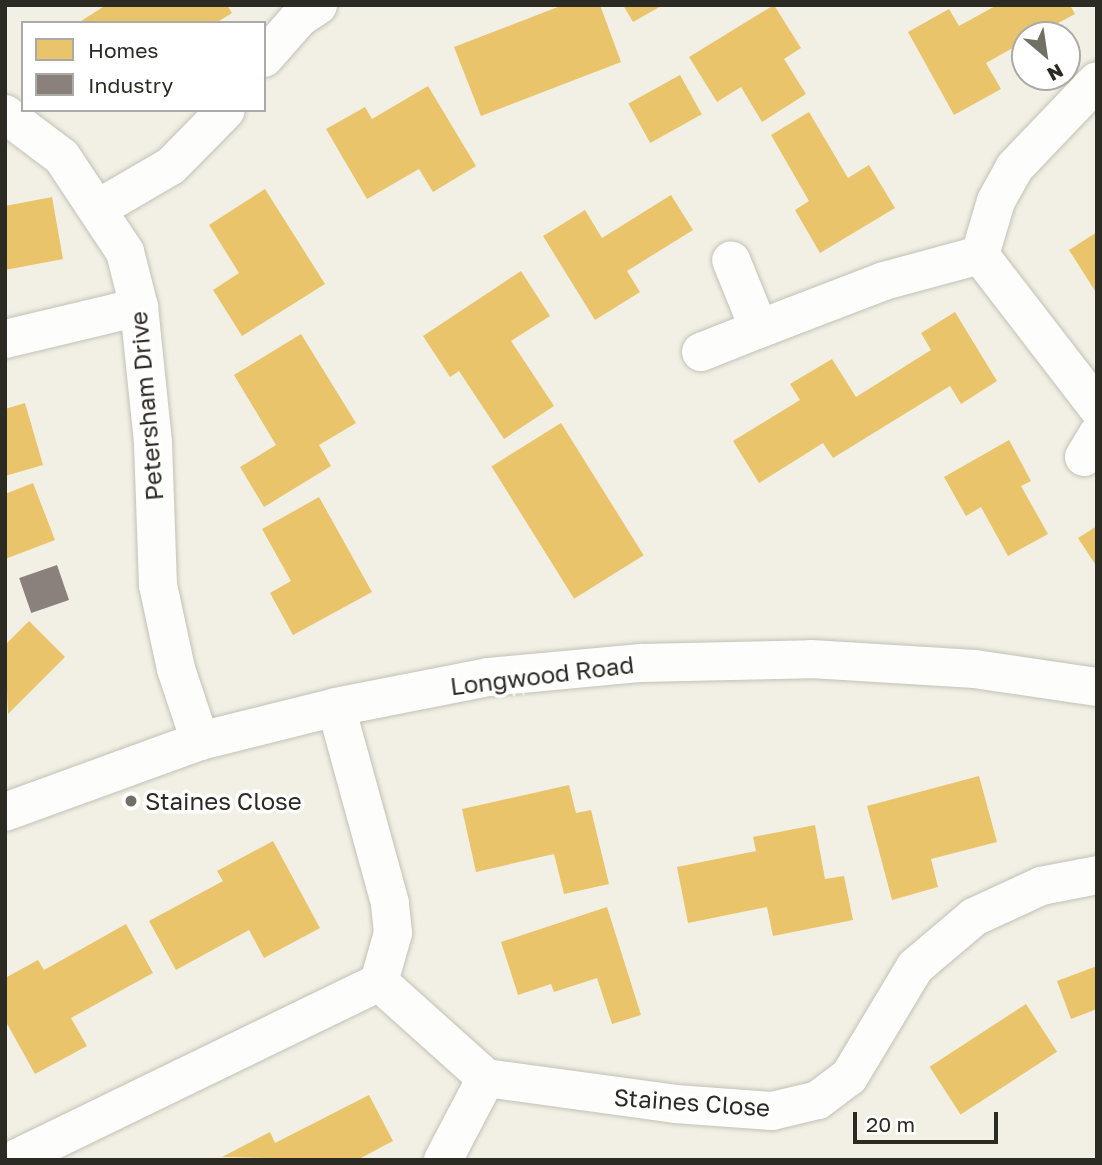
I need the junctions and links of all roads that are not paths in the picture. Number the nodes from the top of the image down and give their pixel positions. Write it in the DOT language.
graph roads {
  1 [pos="318,5"];
  2 [pos="266,56"];
  3 [pos="1097,80"];
  4 [pos="224,112"];
  5 [pos="5,114"];
  6 [pos="99,208"];
  7 [pos="980,255"];
  8 [pos="731,260"];
  9 [pos="139,307"];
  10 [pos="759,330"];
  11 [pos="5,339"];
  12 [pos="701,352"];
  13 [pos="1097,407"];
  14 [pos="1097,687"];
  15 [pos="336,707"];
  16 [pos="200,741"];
  17 [pos="5,812"];
  18 [pos="1097,875"];
  19 [pos="379,982"];
  20 [pos="486,1078"];
  21 [pos="13,1160"];
  22 [pos="443,1160"];
  1 -- 2 [label="street"];
  3 -- 7 [label="street"];
  4 -- 6 [label="street"];
  5 -- 6 [label="street, Petersham Drive"];
  6 -- 9 [label="street, Petersham Drive"];
  7 -- 10 [label="street"];
  7 -- 13 [label="street"];
  8 -- 10 [label="street"];
  9 -- 11 [label="street"];
  9 -- 16 [label="street, Petersham Drive"];
  10 -- 12 [label="street"];
  14 -- 15 [label="street, Longwood Road"];
  15 -- 16 [label="street, Longwood Road"];
  15 -- 19 [label="street"];
  16 -- 17 [label="street, Longwood Road"];
  18 -- 20 [label="street, Staines Close"];
  19 -- 20 [label="street"];
  19 -- 21 [label="street"];
  20 -- 22 [label="street"];
}
